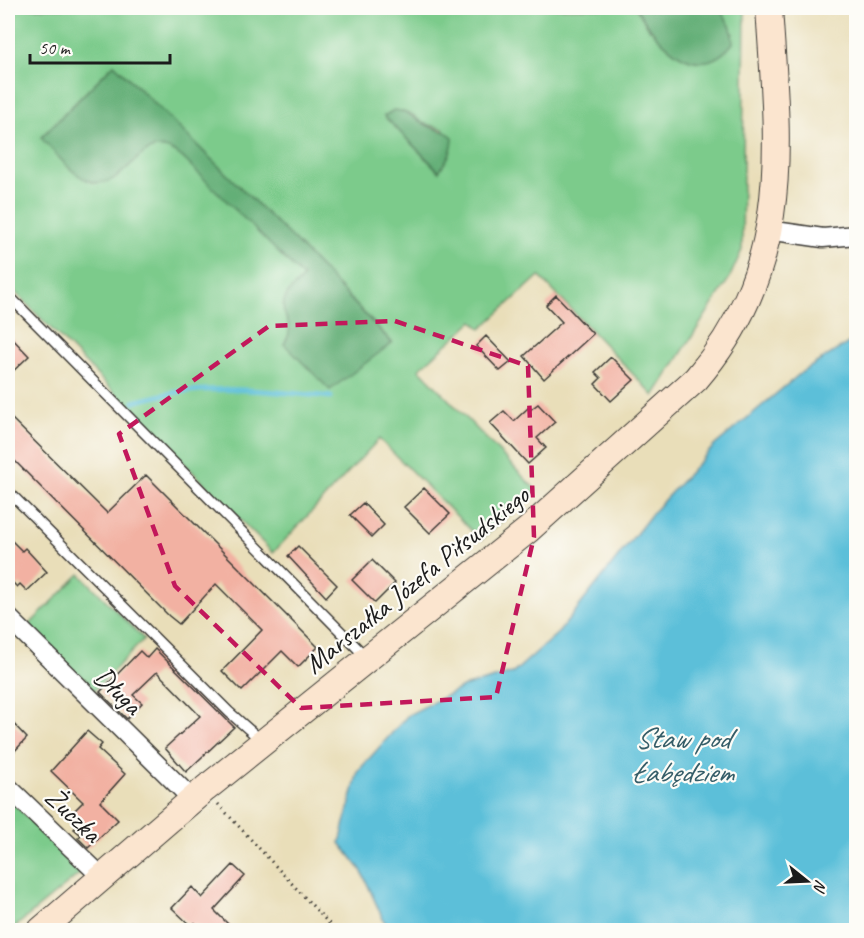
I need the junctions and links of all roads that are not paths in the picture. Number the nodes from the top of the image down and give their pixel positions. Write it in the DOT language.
graph roads {
  1 [pos="769,8"];
  2 [pos="768,230"];
  3 [pos="856,235"];
  4 [pos="8,295"];
  5 [pos="8,491"];
  6 [pos="8,617"];
  7 [pos="368,660"];
  8 [pos="264,742"];
  9 [pos="8,787"];
  10 [pos="199,795"];
  11 [pos="102,878"];
  12 [pos="41,930"];
  1 -- 2 [label="street, Marszałka Józefa Piłsudskiego"];
  2 -- 3 [label="street"];
  2 -- 7 [label="street, Marszałka Józefa Piłsudskiego"];
  4 -- 7 [label="lane"];
  5 -- 8 [label="lane"];
  6 -- 10 [label="street, Długa"];
  7 -- 8 [label="street, Marszałka Józefa Piłsudskiego"];
  8 -- 10 [label="street, Marszałka Józefa Piłsudskiego"];
  9 -- 11 [label="street, Żuczka"];
  10 -- 11 [label="street, Marszałka Józefa Piłsudskiego"];
  11 -- 12 [label="street, Marszałka Józefa Piłsudskiego"];
}
